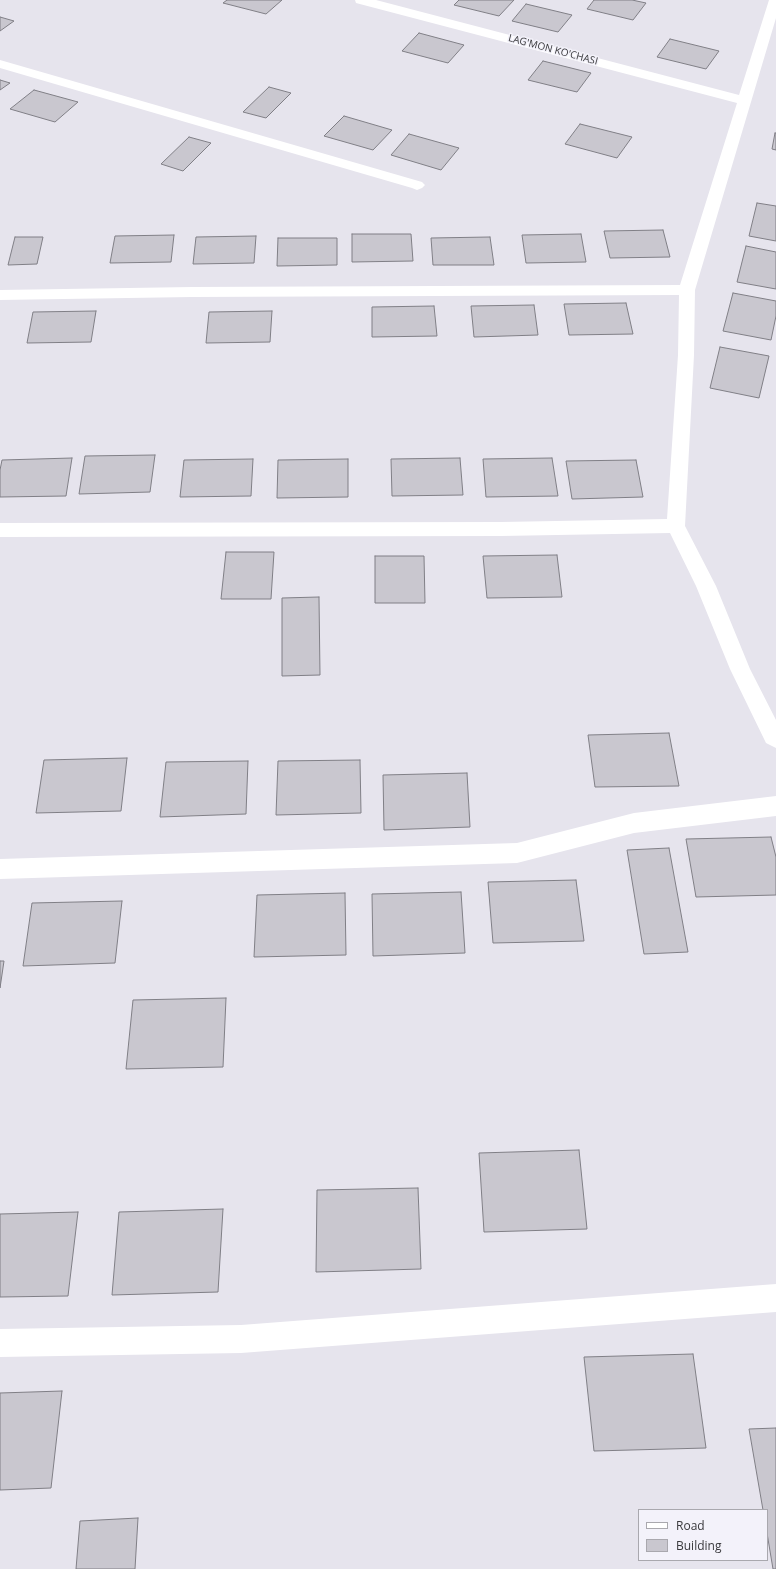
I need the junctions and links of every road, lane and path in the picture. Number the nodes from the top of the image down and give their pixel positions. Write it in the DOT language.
graph roads {
  1 [pos="361,0"];
  2 [pos="775,0"];
  3 [pos="0,64"];
  4 [pos="745,101"];
  5 [pos="417,185"];
  6 [pos="687,290"];
  7 [pos="0,295"];
  8 [pos="676,526"];
  9 [pos="0,530"];
  10 [pos="776,739"];
  11 [pos="776,806"];
  12 [pos="0,869"];
  13 [pos="776,1298"];
  14 [pos="0,1344"];
  1 -- 4 [label="street, LAG'MON KO'CHASI"];
  2 -- 4 [label="street"];
  3 -- 5 [label="street"];
  4 -- 6 [label="street"];
  6 -- 7 [label="street"];
  6 -- 8 [label="street"];
  8 -- 9 [label="street"];
  8 -- 10 [label="street"];
  11 -- 12 [label="street"];
  13 -- 14 [label="street"];
}
